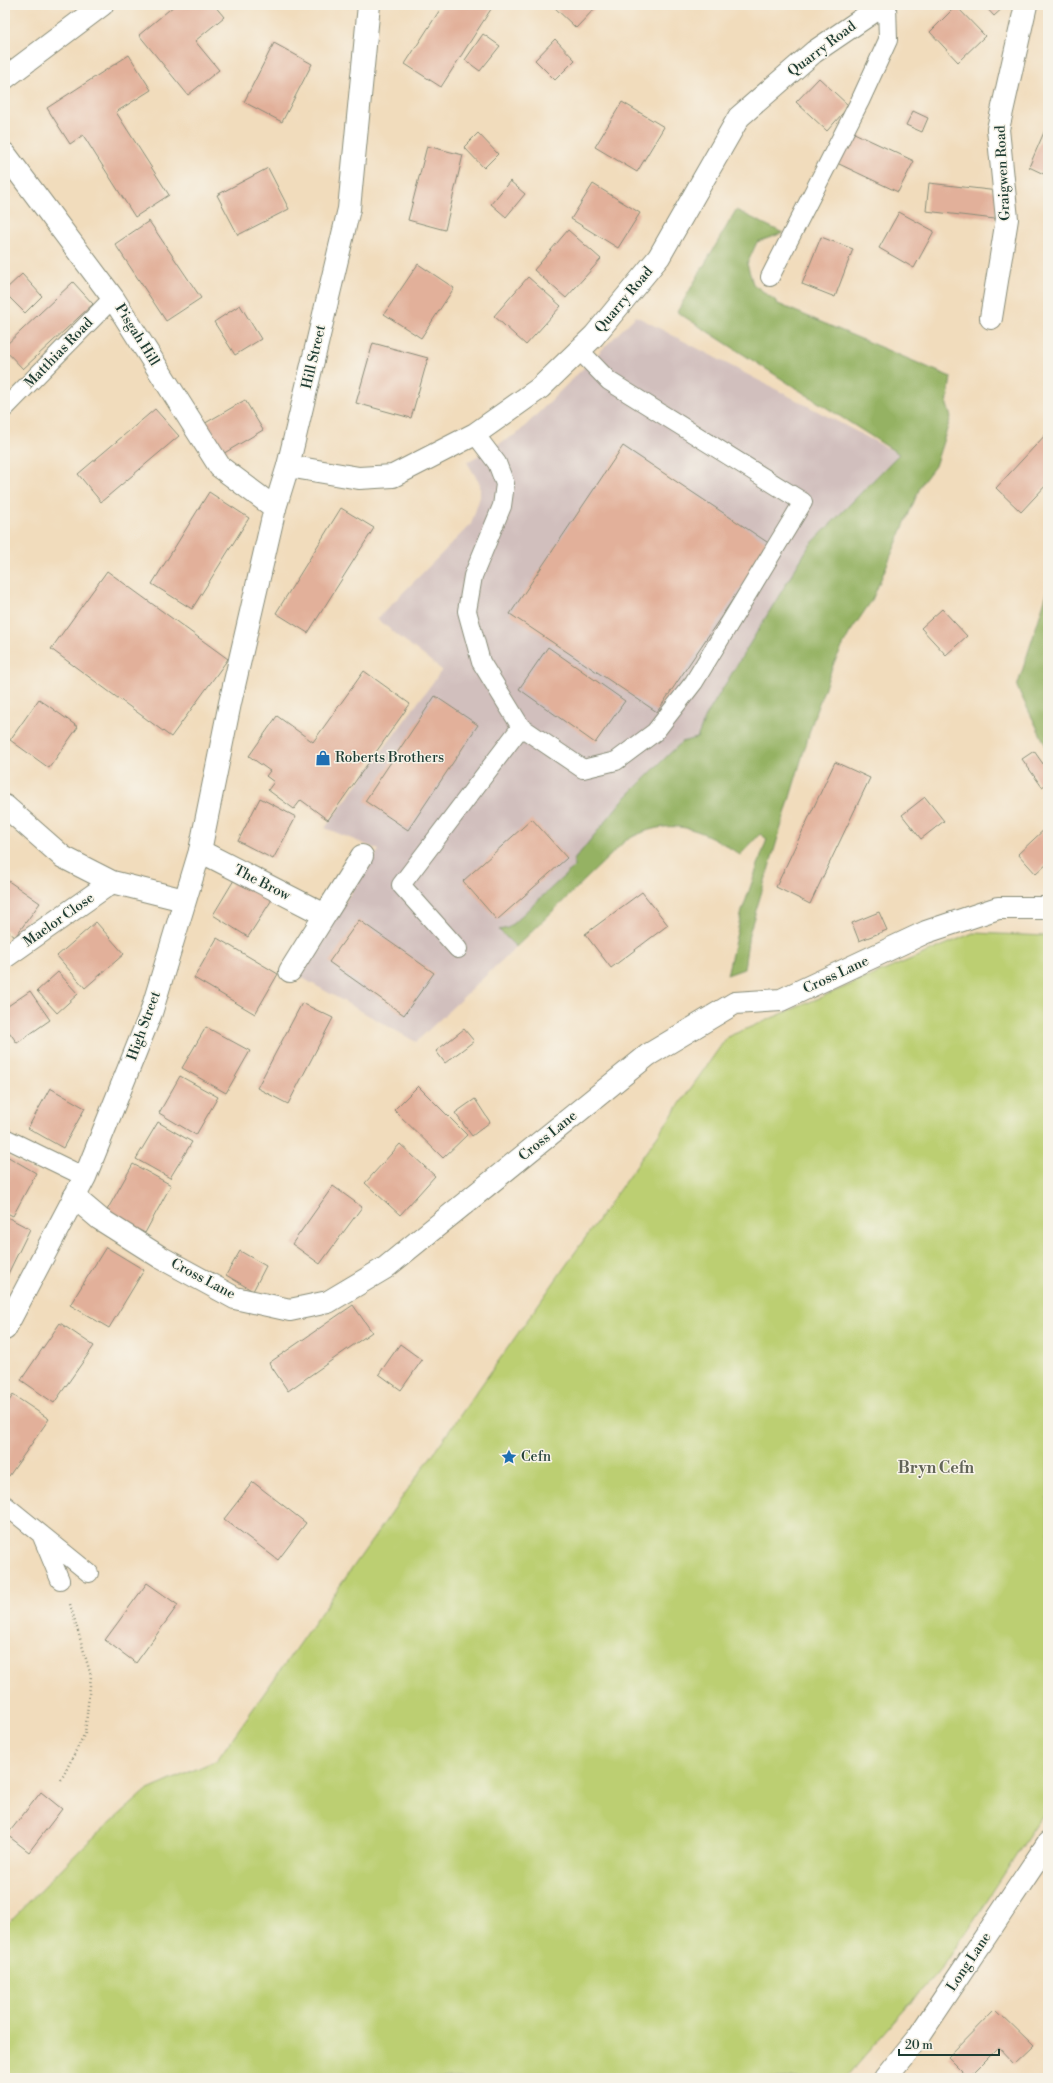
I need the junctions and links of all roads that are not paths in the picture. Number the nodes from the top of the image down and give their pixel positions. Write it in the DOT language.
graph roads {
  1 [pos="102,5"];
  2 [pos="369,5"];
  3 [pos="883,5"];
  4 [pos="887,5"];
  5 [pos="1026,5"];
  6 [pos="5,78"];
  7 [pos="5,154"];
  8 [pos="770,277"];
  9 [pos="113,298"];
  10 [pos="991,318"];
  11 [pos="579,350"];
  12 [pos="5,408"];
  13 [pos="475,434"];
  14 [pos="288,466"];
  15 [pos="275,508"];
  16 [pos="230,703"];
  17 [pos="521,727"];
  18 [pos="5,806"];
  19 [pos="200,851"];
  20 [pos="362,856"];
  21 [pos="112,882"];
  22 [pos="184,900"];
  23 [pos="1048,908"];
  24 [pos="325,915"];
  25 [pos="458,949"];
  26 [pos="5,957"];
  27 [pos="290,971"];
  28 [pos="5,1138"];
  29 [pos="84,1177"];
  30 [pos="74,1197"];
  31 [pos="5,1329"];
  32 [pos="5,1505"];
  33 [pos="40,1533"];
  34 [pos="89,1572"];
  35 [pos="60,1580"];
  36 [pos="1048,1843"];
  37 [pos="885,2078"];
  1 -- 6 [label="street"];
  2 -- 14 [label="street, Hill Street"];
  3 -- 11 [label="street, Quarry Road"];
  4 -- 8 [label="lane"];
  5 -- 10 [label="street, Graigwen Road"];
  7 -- 9 [label="street, Pisgah Hill"];
  9 -- 12 [label="lane, Matthias Road"];
  9 -- 15 [label="street, Pisgah Hill"];
  11 -- 13 [label="street, Quarry Road"];
  11 -- 17 [label="lane"];
  13 -- 14 [label="street, Quarry Road"];
  13 -- 17 [label="lane"];
  14 -- 15 [label="street, Hill Street"];
  15 -- 16 [label="street, Hill Street"];
  16 -- 19 [label="street, High Street"];
  17 -- 25 [label="lane"];
  18 -- 21 [label="street"];
  19 -- 22 [label="street, High Street"];
  19 -- 24 [label="street, The Brow"];
  20 -- 24 [label="street"];
  21 -- 22 [label="street"];
  21 -- 26 [label="street, Maelor Close"];
  22 -- 29 [label="street, High Street"];
  23 -- 30 [label="street, Cross Lane"];
  24 -- 27 [label="street"];
  28 -- 29 [label="lane"];
  29 -- 30 [label="street, High Street"];
  30 -- 31 [label="street, High Street"];
  32 -- 33 [label="lane"];
  33 -- 34 [label="lane"];
  33 -- 35 [label="lane"];
  36 -- 37 [label="street, Long Lane"];
}
